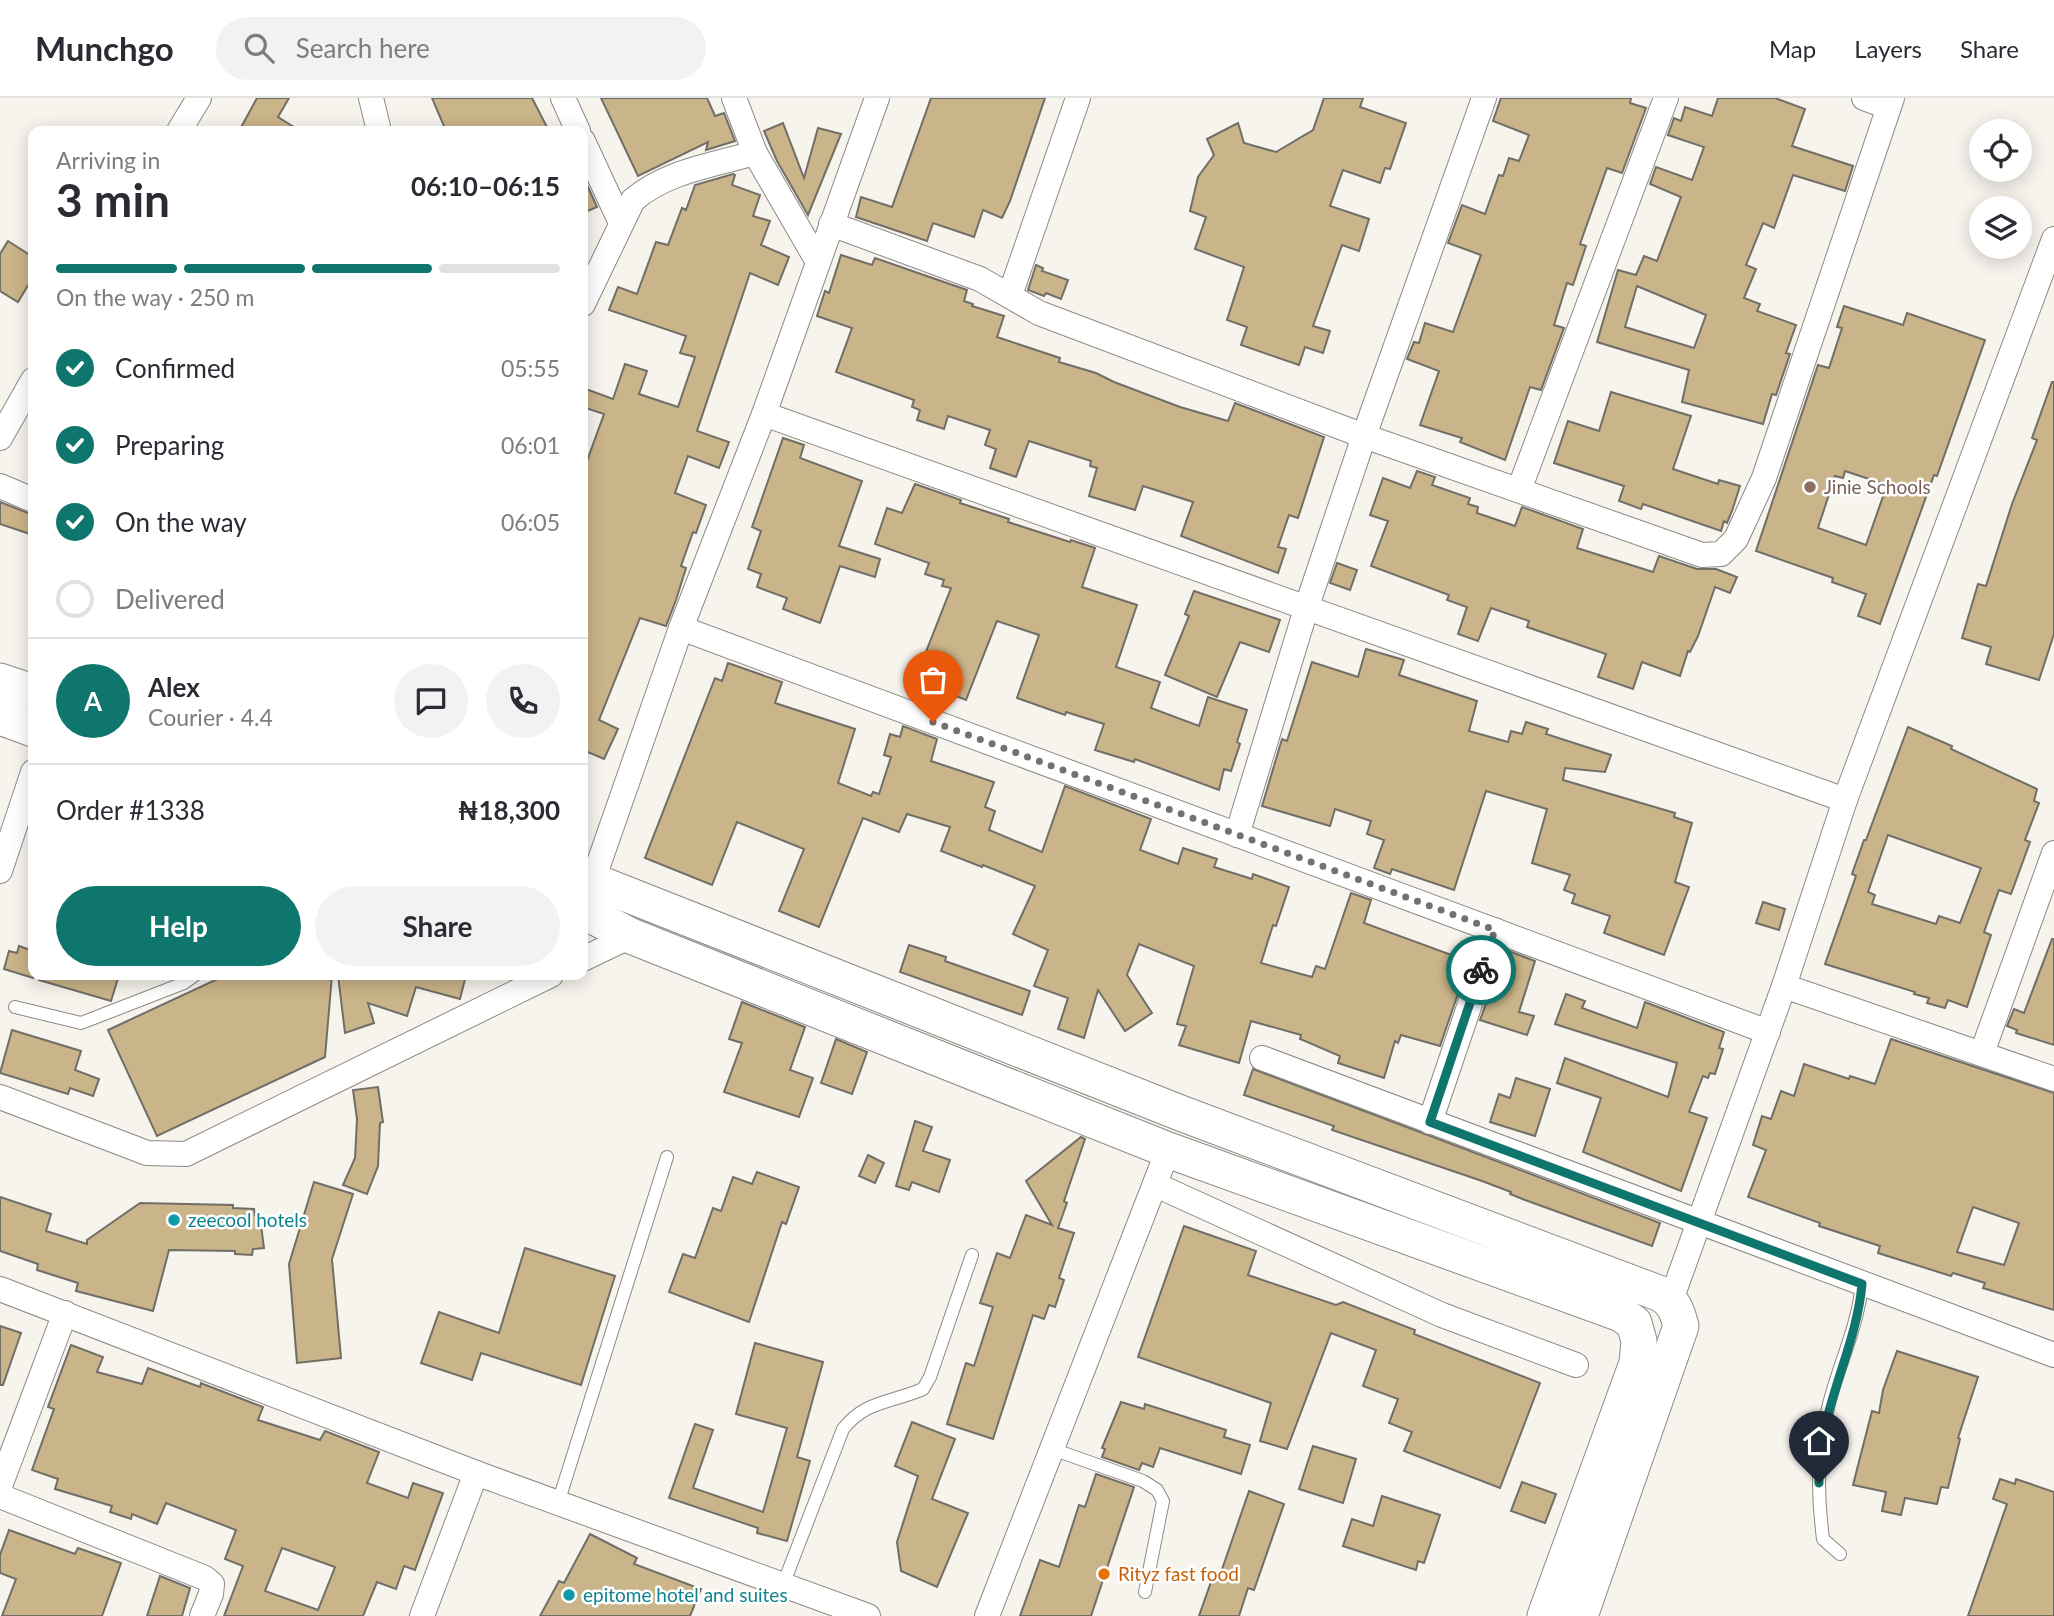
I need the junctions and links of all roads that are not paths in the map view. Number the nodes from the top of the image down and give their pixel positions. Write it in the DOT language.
graph roads {
  1 [pos="199,98"];
  2 [pos="372,98"];
  3 [pos="563,98"];
  4 [pos="734,98"];
  5 [pos="877,98"];
  6 [pos="1078,98"];
  7 [pos="1484,98"];
  8 [pos="1666,98"];
  9 [pos="1864,98"];
  10 [pos="1890,102"];
  11 [pos="182,126"];
  12 [pos="378,126"];
  13 [pos="576,126"];
  14 [pos="588,152"];
  15 [pos="755,153"];
  16 [pos="621,223"];
  17 [pos="831,224"];
  18 [pos="2054,239"];
  19 [pos="818,262"];
  20 [pos="588,293"];
  21 [pos="1010,295"];
  22 [pos="28,389"];
  23 [pos="764,414"];
  24 [pos="1364,436"];
  25 [pos="0,438"];
  26 [pos="0,486"];
  27 [pos="1519,491"];
  28 [pos="28,498"];
  29 [pos="1306,609"];
  30 [pos="681,628"];
  31 [pos="0,681"];
  32 [pos="28,690"];
  33 [pos="0,717"];
  34 [pos="28,727"];
  35 [pos="28,787"];
  36 [pos="1845,800"];
  37 [pos="1237,835"];
  38 [pos="2054,853"];
  39 [pos="0,871"];
  40 [pos="588,884"];
  41 [pos="588,890"];
  42 [pos="588,891"];
  43 [pos="1495,930"];
  44 [pos="631,936"];
  45 [pos="588,957"];
  46 [pos="188,980"];
  47 [pos="541,980"];
  48 [pos="1784,986"];
  49 [pos="15,1007"];
  50 [pos="1768,1032"];
  51 [pos="1000,1042"];
  52 [pos="1982,1053"];
  53 [pos="1262,1058"];
  54 [pos="988,1078"];
  55 [pos="2054,1079"];
  56 [pos="0,1097"];
  57 [pos="1430,1122"];
  58 [pos="1168,1150"];
  59 [pos="667,1157"];
  60 [pos="1156,1185"];
  61 [pos="1699,1224"];
  62 [pos="972,1255"];
  63 [pos="1862,1284"];
  64 [pos="0,1289"];
  65 [pos="1671,1300"];
  66 [pos="65,1313"];
  67 [pos="2054,1355"];
  68 [pos="1576,1365"];
  69 [pos="1052,1449"];
  70 [pos="476,1473"];
  71 [pos="0,1486"];
  72 [pos="0,1496"];
  73 [pos="558,1503"];
  74 [pos="1840,1554"];
  75 [pos="1580,1568"];
  76 [pos="783,1585"];
  77 [pos="1145,1592"];
  78 [pos="202,1616"];
  79 [pos="422,1616"];
  80 [pos="868,1616"];
  81 [pos="987,1616"];
  82 [pos="1545,1616"];
  83 [pos="1580,1616"];
  1 -- 11 [label="street"];
  2 -- 12 [label="street"];
  3 -- 13 [label="street"];
  4 -- 15 [label="street"];
  5 -- 17 [label="street"];
  6 -- 21 [label="street"];
  7 -- 24 [label="street"];
  8 -- 27 [label="street"];
  9 -- 10 [label="street"];
  10 -- 27 [label="street"];
  14 -- 16 [label="street"];
  15 -- 16 [label="street"];
  15 -- 19 [label="street"];
  16 -- 20 [label="street"];
  17 -- 19 [label="street"];
  17 -- 21 [label="street"];
  18 -- 36 [label="street"];
  19 -- 23 [label="street"];
  21 -- 24 [label="street"];
  22 -- 25 [label="street"];
  23 -- 29 [label="street"];
  23 -- 30 [label="street"];
  24 -- 27 [label="street"];
  24 -- 29 [label="street"];
  26 -- 28 [label="street"];
  29 -- 36 [label="street"];
  29 -- 37 [label="street"];
  30 -- 37 [label="street"];
  30 -- 40 [label="street"];
  31 -- 32 [label="street"];
  33 -- 34 [label="street"];
  35 -- 39 [label="street"];
  36 -- 48 [label="street"];
  37 -- 43 [label="street"];
  38 -- 52 [label="street"];
  41 -- 51 [label="street"];
  42 -- 44 [label="street"];
  43 -- 50 [label="street"];
  43 -- 57 [label="street"];
  44 -- 45 [label="street"];
  44 -- 54 [label="street"];
  46 -- 49 [label="lane"];
  47 -- 56 [label="street"];
  48 -- 50 [label="street"];
  48 -- 52 [label="street"];
  50 -- 61 [label="street"];
  51 -- 54 [label="street"];
  51 -- 65 [label="street"];
  52 -- 55 [label="street"];
  53 -- 57 [label="street"];
  54 -- 58 [label="street"];
  57 -- 61 [label="street"];
  58 -- 60 [label="street"];
  58 -- 75 [label="street"];
  59 -- 73 [label="lane"];
  60 -- 68 [label="street"];
  60 -- 69 [label="street"];
  61 -- 63 [label="street"];
  61 -- 65 [label="street"];
  62 -- 76 [label="lane"];
  63 -- 67 [label="street"];
  63 -- 74 [label="lane"];
  64 -- 66 [label="street"];
  65 -- 75 [label="street"];
  66 -- 70 [label="street"];
  66 -- 71 [label="street"];
  69 -- 77 [label="lane"];
  69 -- 81 [label="street"];
  70 -- 73 [label="street"];
  70 -- 79 [label="street"];
  72 -- 78 [label="street"];
  73 -- 76 [label="street"];
  75 -- 82 [label="street"];
  75 -- 83 [label="street"];
  76 -- 80 [label="street"];
}
